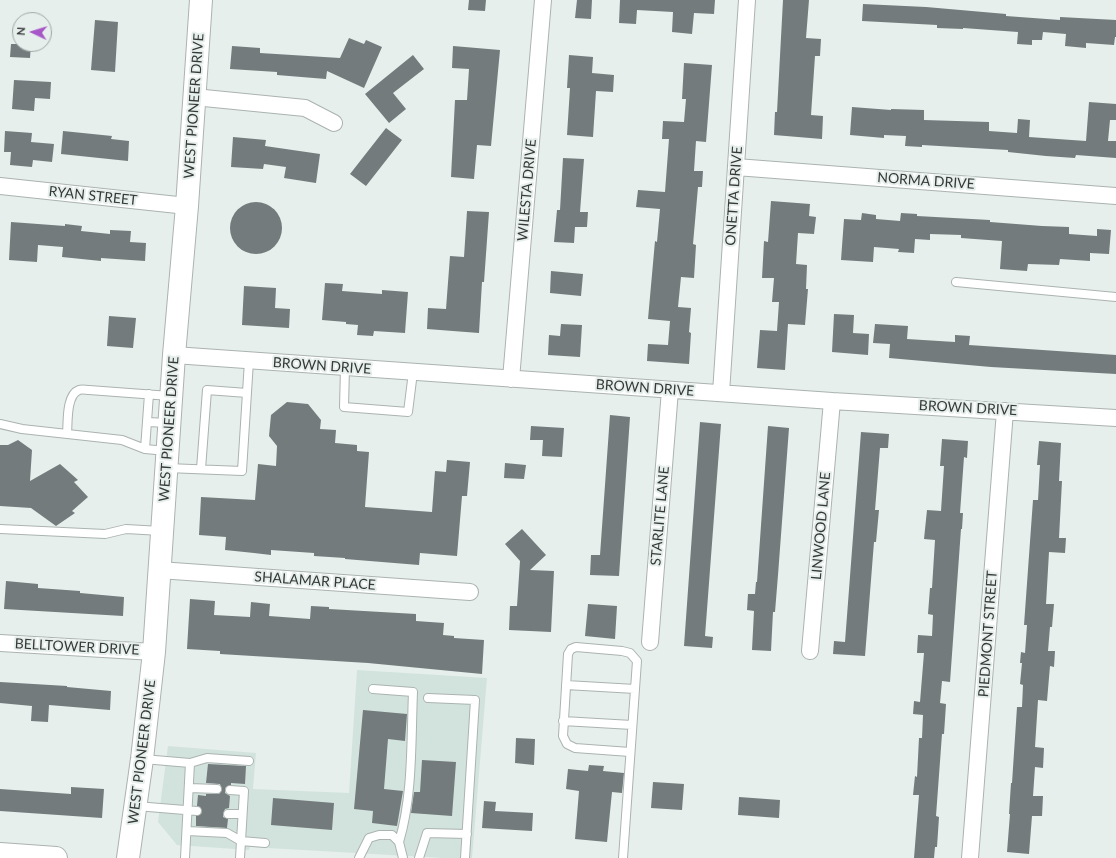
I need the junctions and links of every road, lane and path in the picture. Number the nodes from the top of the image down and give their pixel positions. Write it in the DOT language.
graph roads {
  1 [pos="201,0"];
  2 [pos="543,0"];
  3 [pos="747,0"];
  4 [pos="194,97"];
  5 [pos="334,123"];
  6 [pos="736,167"];
  7 [pos="0,186"];
  8 [pos="1116,196"];
  9 [pos="186,206"];
  10 [pos="956,282"];
  11 [pos="1116,297"];
  12 [pos="174,355"];
  13 [pos="249,361"];
  14 [pos="345,368"];
  15 [pos="413,372"];
  16 [pos="512,379"];
  17 [pos="670,390"];
  18 [pos="247,393"];
  19 [pos="721,393"];
  20 [pos="149,394"];
  21 [pos="171,396"];
  22 [pos="832,401"];
  23 [pos="1005,410"];
  24 [pos="1116,418"];
  25 [pos="147,422"];
  26 [pos="170,423"];
  27 [pos="0,424"];
  28 [pos="67,434"];
  29 [pos="145,449"];
  30 [pos="167,460"];
  31 [pos="201,469"];
  32 [pos="0,528"];
  33 [pos="162,531"];
  34 [pos="160,570"];
  35 [pos="470,592"];
  36 [pos="650,642"];
  37 [pos="0,643"];
  38 [pos="810,651"];
  39 [pos="154,652"];
  40 [pos="566,685"];
  41 [pos="373,689"];
  42 [pos="635,689"];
  43 [pos="428,698"];
  44 [pos="563,721"];
  45 [pos="632,725"];
  46 [pos="630,752"];
  47 [pos="142,759"];
  48 [pos="249,761"];
  49 [pos="190,763"];
  50 [pos="189,788"];
  51 [pos="217,789"];
  52 [pos="230,790"];
  53 [pos="135,806"];
  54 [pos="188,811"];
  55 [pos="197,811"];
  56 [pos="228,814"];
  57 [pos="242,814"];
  58 [pos="187,831"];
  59 [pos="467,834"];
  60 [pos="241,841"];
  61 [pos="399,842"];
  62 [pos="265,843"];
  63 [pos="0,854"];
  64 [pos="56,858"];
  65 [pos="128,858"];
  66 [pos="185,858"];
  67 [pos="240,858"];
  68 [pos="359,858"];
  69 [pos="403,858"];
  70 [pos="419,858"];
  71 [pos="465,858"];
  72 [pos="623,858"];
  73 [pos="970,858"];
  1 -- 4 [label="main road, WEST PIONEER DRIVE"];
  2 -- 16 [label="street, WILESTA DRIVE"];
  3 -- 6 [label="street, ONETTA DRIVE"];
  4 -- 5 [label="street"];
  4 -- 9 [label="main road, WEST PIONEER DRIVE"];
  6 -- 8 [label="street, NORMA DRIVE"];
  6 -- 19 [label="street, ONETTA DRIVE"];
  7 -- 9 [label="street, RYAN STREET"];
  9 -- 12 [label="main road, WEST PIONEER DRIVE"];
  10 -- 11 [label="lane"];
  12 -- 13 [label="street, BROWN DRIVE"];
  12 -- 21 [label="main road, WEST PIONEER DRIVE"];
  13 -- 14 [label="street, BROWN DRIVE"];
  13 -- 18 [label="lane"];
  14 -- 15 [label="street, BROWN DRIVE"];
  14 -- 15 [label="lane"];
  15 -- 16 [label="street, BROWN DRIVE"];
  16 -- 17 [label="street, BROWN DRIVE"];
  17 -- 19 [label="street, BROWN DRIVE"];
  17 -- 36 [label="street, STARLITE LANE"];
  18 -- 31 [label="lane"];
  18 -- 31 [label="lane"];
  19 -- 22 [label="street, BROWN DRIVE"];
  20 -- 21 [label="lane"];
  20 -- 25 [label="lane"];
  20 -- 28 [label="lane"];
  21 -- 26 [label="main road, WEST PIONEER DRIVE"];
  22 -- 23 [label="street, BROWN DRIVE"];
  22 -- 38 [label="street, LINWOOD LANE"];
  23 -- 24 [label="street, BROWN DRIVE"];
  23 -- 73 [label="street, PIEDMONT STREET"];
  25 -- 26 [label="lane"];
  25 -- 29 [label="lane"];
  26 -- 30 [label="main road, WEST PIONEER DRIVE"];
  27 -- 28 [label="lane"];
  28 -- 29 [label="lane"];
  29 -- 30 [label="lane"];
  30 -- 31 [label="lane"];
  30 -- 33 [label="main road, WEST PIONEER DRIVE"];
  32 -- 33 [label="lane"];
  33 -- 34 [label="main road, WEST PIONEER DRIVE"];
  34 -- 35 [label="street, SHALAMAR PLACE"];
  34 -- 39 [label="main road, WEST PIONEER DRIVE"];
  37 -- 39 [label="street, BELLTOWER DRIVE"];
  39 -- 47 [label="main road, WEST PIONEER DRIVE"];
  40 -- 42 [label="lane"];
  40 -- 42 [label="lane"];
  40 -- 44 [label="lane"];
  41 -- 61 [label="lane"];
  42 -- 45 [label="lane"];
  43 -- 59 [label="lane"];
  44 -- 45 [label="lane"];
  44 -- 46 [label="lane"];
  45 -- 46 [label="lane"];
  46 -- 72 [label="lane"];
  47 -- 49 [label="lane"];
  47 -- 53 [label="main road, WEST PIONEER DRIVE"];
  48 -- 49 [label="lane"];
  49 -- 50 [label="lane"];
  50 -- 51 [label="lane"];
  50 -- 54 [label="lane"];
  52 -- 57 [label="lane"];
  53 -- 54 [label="lane"];
  53 -- 65 [label="main road, WEST PIONEER DRIVE"];
  54 -- 55 [label="lane"];
  54 -- 58 [label="lane"];
  56 -- 57 [label="lane"];
  57 -- 60 [label="lane"];
  58 -- 60 [label="lane"];
  58 -- 66 [label="lane"];
  59 -- 70 [label="lane"];
  59 -- 71 [label="lane"];
  60 -- 62 [label="lane"];
  60 -- 67 [label="lane"];
  61 -- 68 [label="lane"];
  61 -- 69 [label="lane"];
  63 -- 64 [label="main road"];
}
